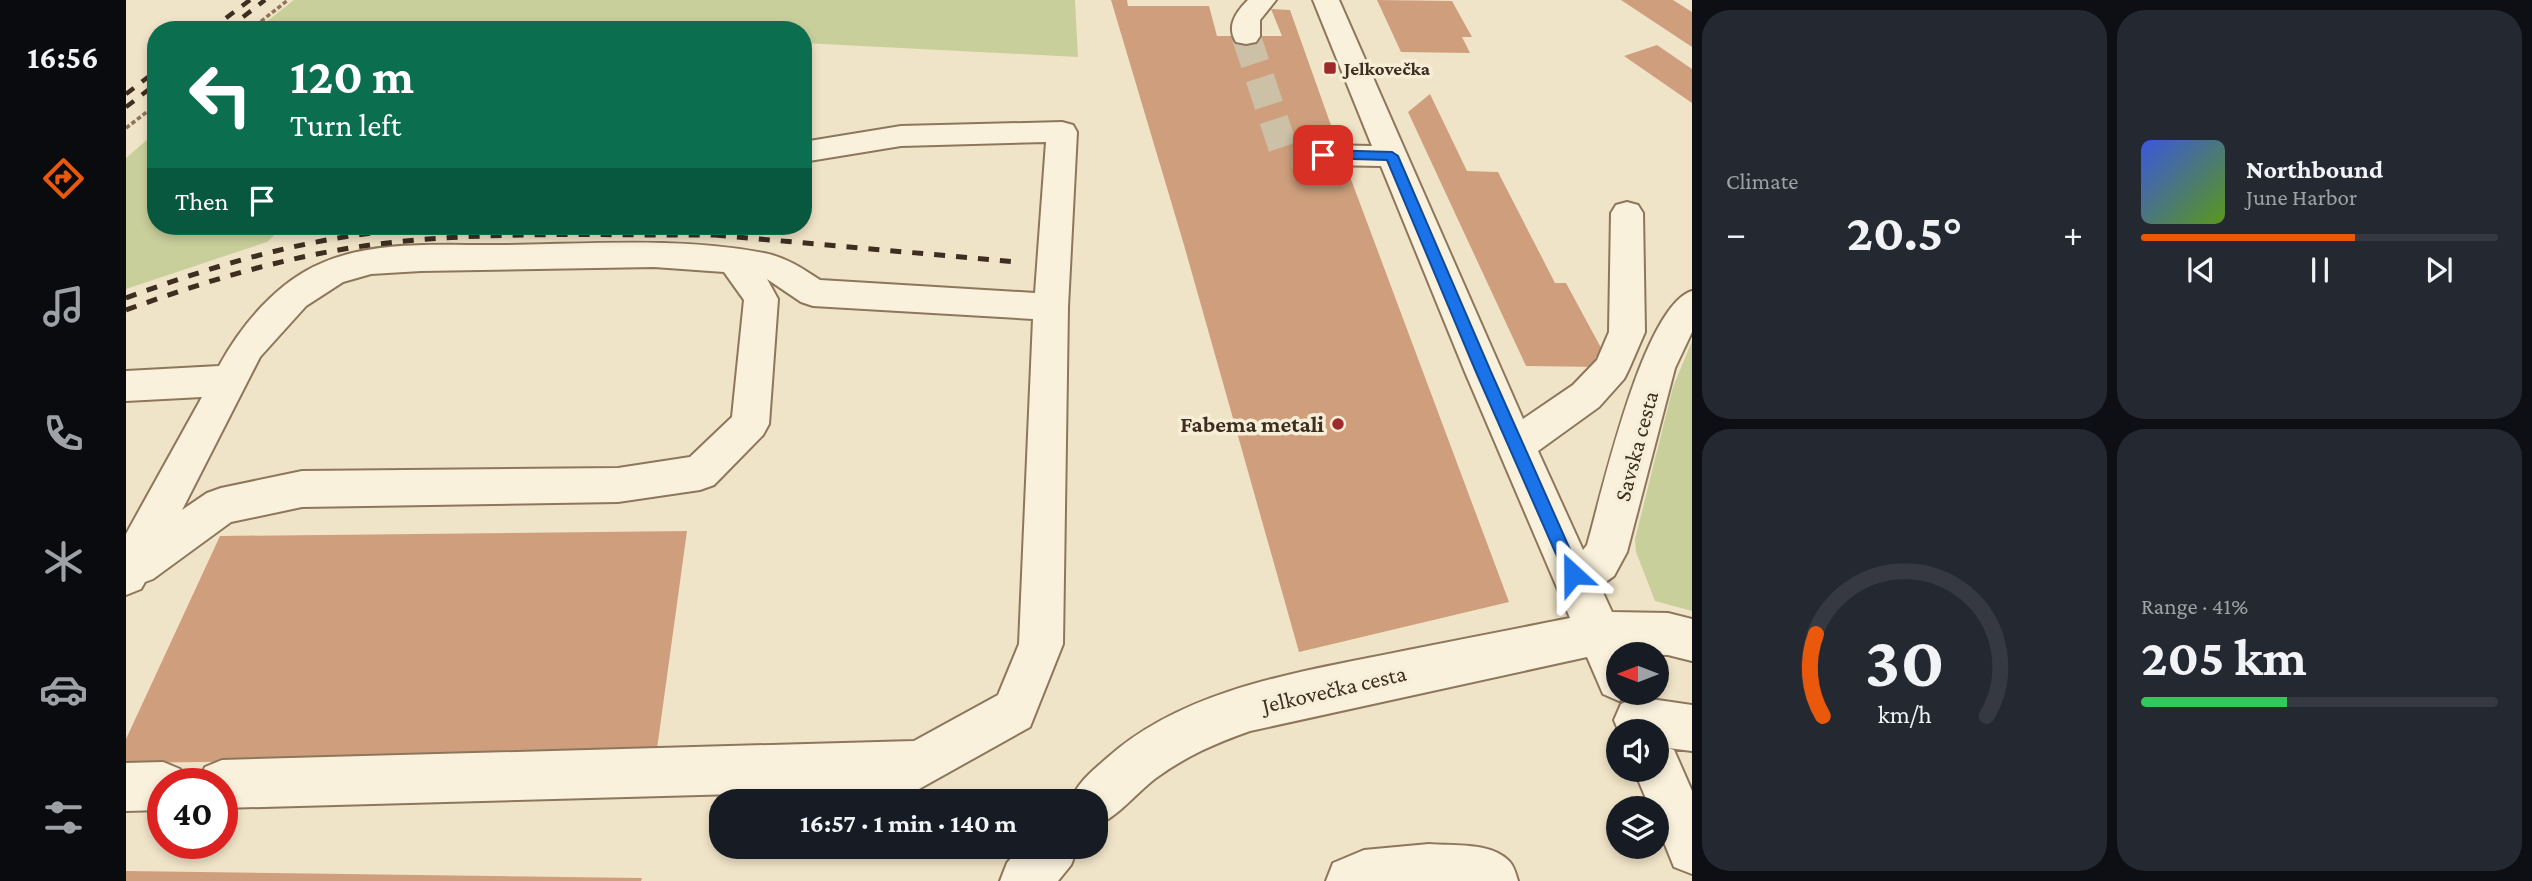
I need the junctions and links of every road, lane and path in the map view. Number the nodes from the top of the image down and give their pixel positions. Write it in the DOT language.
graph roads {
  1 [pos="288,0"];
  2 [pos="1264,0"];
  3 [pos="1326,0"];
  4 [pos="261,21"];
  5 [pos="1246,36"];
  6 [pos="147,112"];
  7 [pos="126,128"];
  8 [pos="812,151"];
  9 [pos="1323,155"];
  10 [pos="1392,156"];
  11 [pos="1627,213"];
  12 [pos="734,261"];
  13 [pos="1692,304"];
  14 [pos="1051,307"];
  15 [pos="230,380"];
  16 [pos="126,386"];
  17 [pos="1516,445"];
  18 [pos="1573,574"];
  19 [pos="126,575"];
  20 [pos="1599,633"];
  21 [pos="1692,640"];
  22 [pos="1606,649"];
  23 [pos="1635,715"];
  24 [pos="1692,728"];
  25 [pos="1663,782"];
  26 [pos="238,784"];
  27 [pos="147,786"];
  28 [pos="126,787"];
  29 [pos="1108,789"];
  30 [pos="1692,849"];
  31 [pos="1043,859"];
  32 [pos="1431,875"];
  33 [pos="1025,881"];
  34 [pos="1351,881"];
  35 [pos="1493,881"];
  1 -- 4 [label="path"];
  2 -- 5 [label="street"];
  3 -- 10 [label="street"];
  6 -- 7 [label="path"];
  8 -- 14 [label="street"];
  9 -- 10 [label="street"];
  10 -- 17 [label="street"];
  11 -- 17 [label="street"];
  12 -- 14 [label="street"];
  12 -- 15 [label="street"];
  12 -- 19 [label="street"];
  13 -- 18 [label="street, Savska cesta"];
  14 -- 26 [label="street"];
  15 -- 16 [label="street"];
  15 -- 19 [label="street"];
  17 -- 18 [label="street"];
  18 -- 20 [label="street"];
  20 -- 21 [label="street, Jelkovečka cesta"];
  20 -- 22 [label="street"];
  20 -- 29 [label="street, Jelkovečka cesta"];
  23 -- 24 [label="street"];
  25 -- 30 [label="street"];
  27 -- 28 [label="street"];
  31 -- 33 [label="street"];
  32 -- 34 [label="street"];
  32 -- 35 [label="street"];
}
